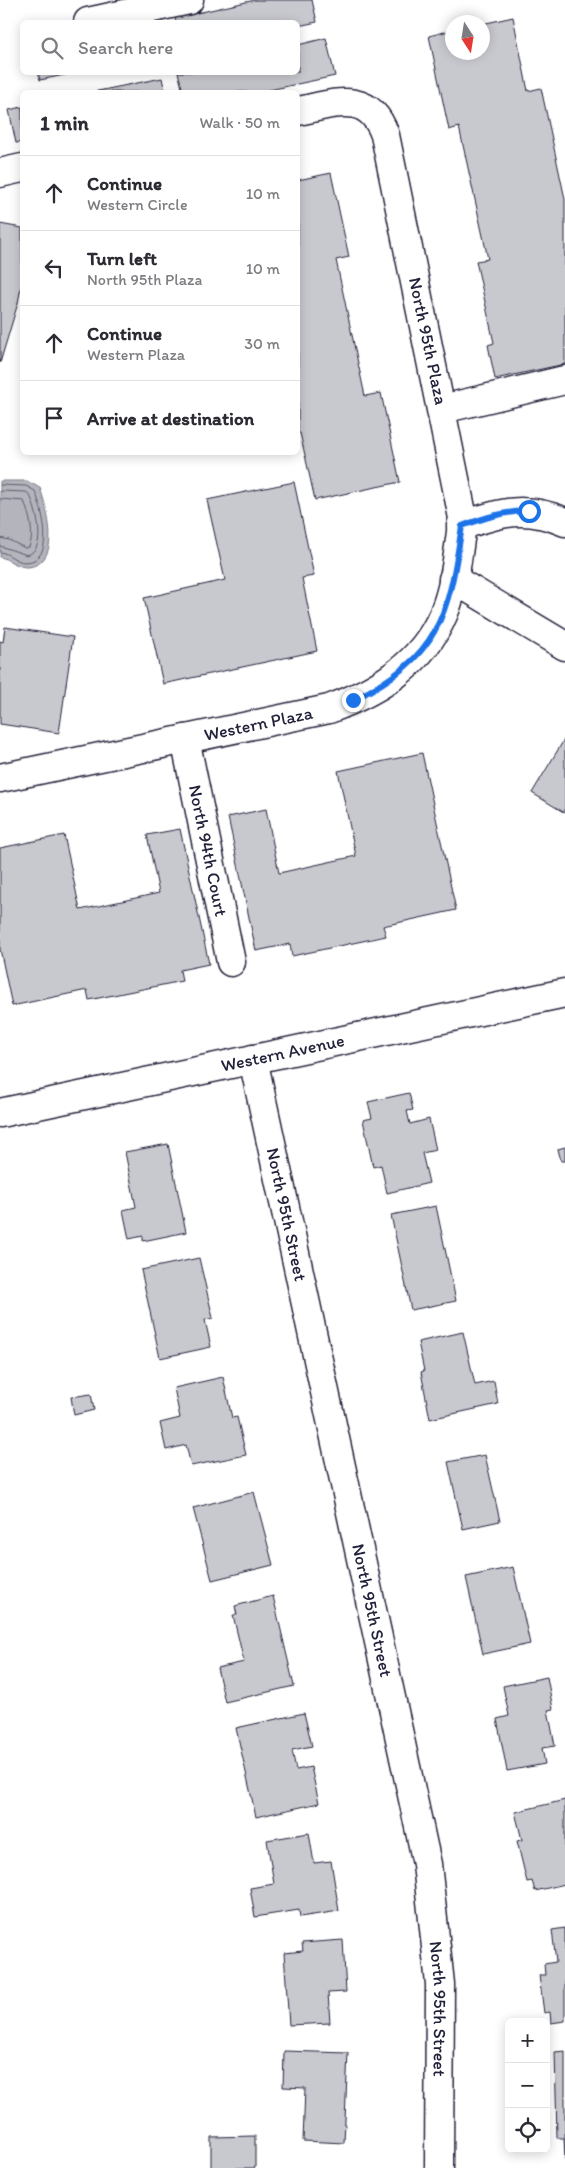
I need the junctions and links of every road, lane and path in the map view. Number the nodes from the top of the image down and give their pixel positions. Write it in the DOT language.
graph roads {
  1 [pos="189,0"];
  2 [pos="97,20"];
  3 [pos="300,111"];
  4 [pos="20,168"];
  5 [pos="0,173"];
  6 [pos="565,380"];
  7 [pos="442,409"];
  8 [pos="565,522"];
  9 [pos="462,526"];
  10 [pos="453,579"];
  11 [pos="565,646"];
  12 [pos="185,739"];
  13 [pos="0,778"];
  14 [pos="231,962"];
  15 [pos="565,993"];
  16 [pos="253,1059"];
  17 [pos="0,1113"];
  18 [pos="438,2168"];
  1 -- 2 [label="street"];
  3 -- 7 [label="street, North 95th Plaza"];
  4 -- 5 [label="street"];
  6 -- 7 [label="street"];
  7 -- 9 [label="street, North 95th Plaza"];
  8 -- 9 [label="street"];
  9 -- 10 [label="street, North 95th Plaza"];
  10 -- 11 [label="street"];
  10 -- 12 [label="street, Western Plaza"];
  12 -- 13 [label="street, Western Plaza"];
  12 -- 14 [label="street, North 94th Court"];
  15 -- 16 [label="street, Western Avenue"];
  16 -- 17 [label="street, Western Avenue"];
  16 -- 18 [label="street, North 95th Street"];
}
